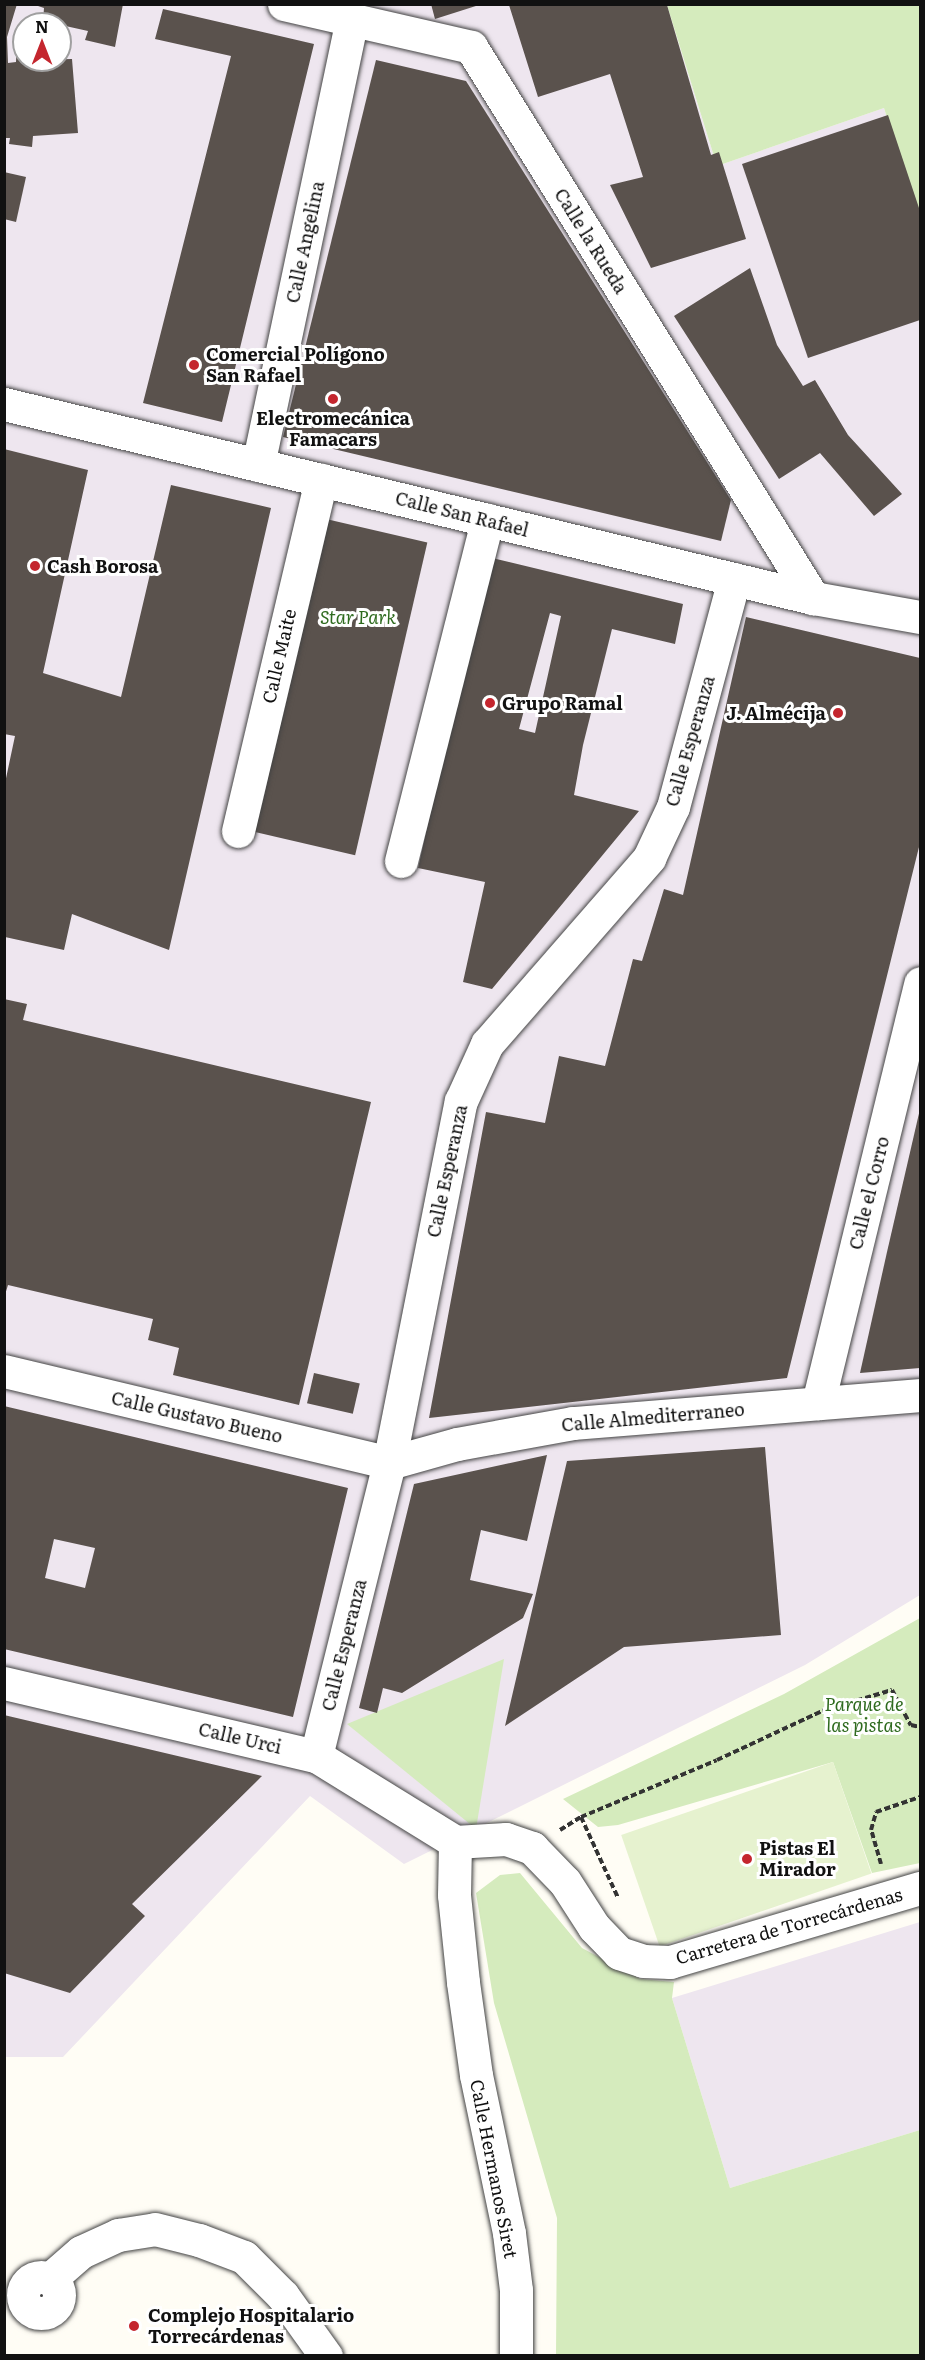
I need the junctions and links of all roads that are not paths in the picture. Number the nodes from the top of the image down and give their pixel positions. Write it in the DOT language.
graph roads {
  1 [pos="284,4"];
  2 [pos="352,19"];
  3 [pos="4,404"];
  4 [pos="258,465"];
  5 [pos="321,480"];
  6 [pos="487,520"];
  7 [pos="734,579"];
  8 [pos="813,598"];
  9 [pos="921,617"];
  10 [pos="238,831"];
  11 [pos="401,861"];
  12 [pos="921,983"];
  13 [pos="4,1371"];
  14 [pos="921,1395"];
  15 [pos="818,1403"];
  16 [pos="389,1463"];
  17 [pos="4,1683"];
  18 [pos="316,1756"];
  19 [pos="454,1842"];
  20 [pos="906,1892"];
  21 [pos="26,2286"];
  22 [pos="326,2355"];
  23 [pos="516,2355"];
  1 -- 2 [label="street, Calle la Rueda"];
  2 -- 4 [label="street, Calle Angelina"];
  2 -- 8 [label="street, Calle la Rueda"];
  3 -- 4 [label="street, Calle San Rafael"];
  4 -- 5 [label="street, Calle San Rafael"];
  5 -- 6 [label="street, Calle San Rafael"];
  5 -- 10 [label="street, Calle Maite"];
  6 -- 7 [label="street, Calle San Rafael"];
  6 -- 11 [label="street"];
  7 -- 8 [label="street, Calle San Rafael"];
  7 -- 16 [label="street, Calle Esperanza"];
  8 -- 9 [label="street, Calle San Rafael"];
  12 -- 15 [label="street, Calle el Corro"];
  13 -- 16 [label="street, Calle Gustavo Bueno"];
  14 -- 15 [label="street, Calle Almediterraneo"];
  15 -- 16 [label="street, Calle Almediterraneo"];
  16 -- 18 [label="street, Calle Esperanza"];
  17 -- 18 [label="street, Calle Urci"];
  18 -- 19 [label="street, Calle Urci"];
  19 -- 20 [label="street, Carretera de Torrecárdenas"];
  19 -- 23 [label="street, Calle Hermanos Siret"];
  21 -- 22 [label="street"];
}
